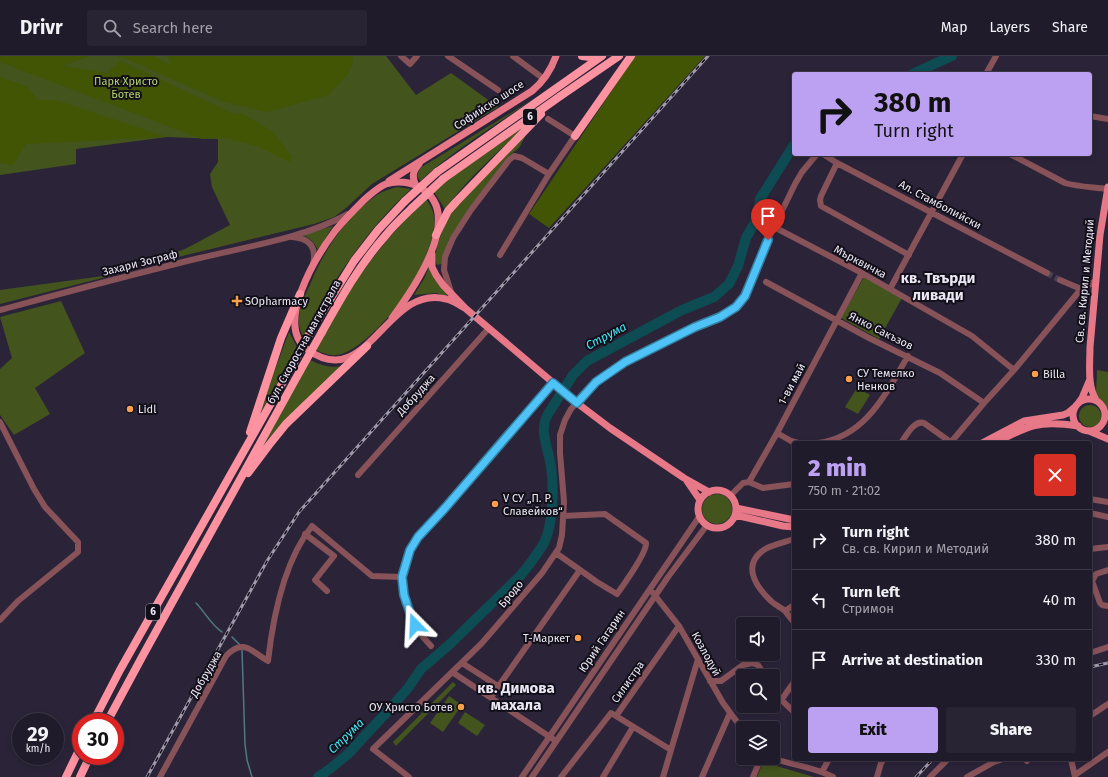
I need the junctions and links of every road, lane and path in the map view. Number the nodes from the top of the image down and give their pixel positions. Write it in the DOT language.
graph roads {
  1 [pos="401,56"];
  2 [pos="418,56"];
  3 [pos="448,56"];
  4 [pos="513,56"];
  5 [pos="556,56"];
  6 [pos="582,56"];
  7 [pos="596,56"];
  8 [pos="602,56"];
  9 [pos="619,56"];
  10 [pos="631,56"];
  11 [pos="996,56"];
  12 [pos="987,72"];
  13 [pos="544,79"];
  14 [pos="498,90"];
  15 [pos="559,97"];
  16 [pos="1092,116"];
  17 [pos="548,119"];
  18 [pos="1108,119"];
  19 [pos="575,136"];
  20 [pos="815,156"];
  21 [pos="826,156"];
  22 [pos="962,156"];
  23 [pos="1014,156"];
  24 [pos="422,161"];
  25 [pos="837,163"];
  26 [pos="549,174"];
  27 [pos="384,185"];
  28 [pos="416,186"];
  29 [pos="1108,188"];
  30 [pos="351,212"];
  31 [pos="932,212"];
  32 [pos="774,227"];
  33 [pos="287,237"];
  34 [pos="436,238"];
  35 [pos="500,255"];
  36 [pos="909,255"];
  37 [pos="311,270"];
  38 [pos="862,273"];
  39 [pos="1047,273"];
  40 [pos="1060,280"];
  41 [pos="1096,281"];
  42 [pos="766,282"];
  43 [pos="890,289"];
  44 [pos="1081,289"];
  45 [pos="300,294"];
  46 [pos="453,295"];
  47 [pos="465,308"];
  48 [pos="0,310"];
  49 [pos="392,318"];
  50 [pos="837,320"];
  51 [pos="488,328"];
  52 [pos="367,346"];
  53 [pos="908,356"];
  54 [pos="1014,370"];
  55 [pos="1090,377"];
  56 [pos="556,385"];
  57 [pos="1096,400"];
  58 [pos="575,401"];
  59 [pos="984,403"];
  60 [pos="1077,405"];
  61 [pos="1105,414"];
  62 [pos="0,422"];
  63 [pos="1108,422"];
  64 [pos="1078,426"];
  65 [pos="1089,431"];
  66 [pos="778,433"];
  67 [pos="1108,438"];
  68 [pos="792,441"];
  69 [pos="826,441"];
  70 [pos="903,441"];
  71 [pos="949,441"];
  72 [pos="952,441"];
  73 [pos="986,441"];
  74 [pos="999,441"];
  75 [pos="243,451"];
  76 [pos="358,475"];
  77 [pos="684,478"];
  78 [pos="749,482"];
  79 [pos="792,484"];
  80 [pos="709,492"];
  81 [pos="730,496"];
  82 [pos="1092,499"];
  83 [pos="700,500"];
  84 [pos="227,501"];
  85 [pos="1108,502"];
  86 [pos="735,512"];
  87 [pos="1092,513"];
  88 [pos="563,516"];
  89 [pos="699,517"];
  90 [pos="1108,517"];
  91 [pos="792,520"];
  92 [pos="707,526"];
  93 [pos="792,526"];
  94 [pos="305,534"];
  95 [pos="792,540"];
  96 [pos="1108,547"];
  97 [pos="1092,549"];
  98 [pos="556,553"];
  99 [pos="580,570"];
  100 [pos="1108,570"];
  101 [pos="402,577"];
  102 [pos="1092,580"];
  103 [pos="1092,583"];
  104 [pos="650,589"];
  105 [pos="328,591"];
  106 [pos="655,596"];
  107 [pos="792,606"];
  108 [pos="1108,606"];
  109 [pos="785,611"];
  110 [pos="0,620"];
  111 [pos="792,620"];
  112 [pos="679,626"];
  113 [pos="431,646"];
  114 [pos="1108,647"];
  115 [pos="1092,652"];
  116 [pos="698,659"];
  117 [pos="462,663"];
  118 [pos="738,669"];
  119 [pos="761,669"];
  120 [pos="736,670"];
  121 [pos="452,672"];
  122 [pos="710,681"];
  123 [pos="792,685"];
  124 [pos="498,686"];
  125 [pos="491,697"];
  126 [pos="782,699"];
  127 [pos="1108,704"];
  128 [pos="792,710"];
  129 [pos="98,713"];
  130 [pos="113,713"];
  131 [pos="730,713"];
  132 [pos="1092,715"];
  133 [pos="616,716"];
  134 [pos="736,721"];
  135 [pos="633,727"];
  136 [pos="550,736"];
  137 [pos="556,741"];
  138 [pos="671,750"];
  139 [pos="1108,752"];
  140 [pos="780,761"];
  141 [pos="828,761"];
  142 [pos="882,761"];
  143 [pos="946,761"];
  144 [pos="997,761"];
  145 [pos="1071,761"];
  146 [pos="72,765"];
  147 [pos="86,765"];
  148 [pos="758,765"];
  149 [pos="822,772"];
  150 [pos="1075,776"];
  151 [pos="66,777"];
  152 [pos="80,777"];
  153 [pos="160,777"];
  154 [pos="409,777"];
  155 [pos="522,777"];
  156 [pos="532,777"];
  157 [pos="561,777"];
  158 [pos="603,777"];
  159 [pos="663,777"];
  160 [pos="702,777"];
  161 [pos="753,777"];
  162 [pos="833,777"];
  163 [pos="876,777"];
  164 [pos="930,777"];
  165 [pos="967,777"];
  1 -- 2 [label="street"];
  3 -- 14 [label="street"];
  4 -- 13 [label="street"];
  5 -- 13 [label="main road, Софийско шосе"];
  6 -- 7 [label="highway"];
  8 -- 75 [label="highway, бул. Скоростна магистрала / 6, bridge"];
  9 -- 15 [label="highway, бул. Скоростна магистрала / 6"];
  10 -- 19 [label="highway"];
  11 -- 12 [label="street"];
  13 -- 24 [label="main road, Софийско шосе"];
  15 -- 34 [label="highway"];
  15 -- 84 [label="highway, бул. Скоростна магистрала / 6, bridge"];
  16 -- 18 [label="street"];
  17 -- 19 [label="street"];
  19 -- 26 [label="street"];
  20 -- 32 [label="street, Бродо"];
  21 -- 25 [label="street, Ал. Стамболийски"];
  22 -- 31 [label="street"];
  23 -- 29 [label="street"];
  24 -- 27 [label="main road, Софийско шосе"];
  24 -- 28 [label="main road"];
  25 -- 31 [label="street, Ал. Стамболийски"];
  25 -- 36 [label="street"];
  26 -- 35 [label="street"];
  26 -- 46 [label="street"];
  27 -- 28 [label="main road"];
  27 -- 30 [label="main road, Софийско шосе"];
  28 -- 34 [label="main road"];
  29 -- 41 [label="main road, Св. св. Кирил и Методий"];
  30 -- 33 [label="street, Захари Зограф"];
  30 -- 37 [label="main road, Софийско шосе"];
  31 -- 36 [label="street"];
  31 -- 39 [label="street, Ал. Стамболийски"];
  32 -- 38 [label="street, Мърквичка"];
  32 -- 58 [label="street, Бродо"];
  33 -- 37 [label="street, Захари Зограф"];
  33 -- 48 [label="street, Захари Зограф"];
  34 -- 46 [label="main road"];
  34 -- 49 [label="main road"];
  36 -- 43 [label="street"];
  37 -- 45 [label="main road, Софийско шосе"];
  38 -- 43 [label="street, Мърквичка"];
  38 -- 50 [label="street, 1-ви май"];
  40 -- 44 [label="street"];
  41 -- 44 [label="street"];
  41 -- 55 [label="main road, Св. св. Кирил и Методий"];
  42 -- 50 [label="street, Янко Сакъзов"];
  43 -- 54 [label="street, Мърквичка"];
  44 -- 54 [label="street"];
  45 -- 52 [label="main road, Софийско шосе"];
  45 -- 75 [label="highway"];
  46 -- 47 [label="main road"];
  47 -- 49 [label="main road"];
  47 -- 51 [label="main road"];
  49 -- 52 [label="main road, Софийско шосе"];
  50 -- 53 [label="street, Янко Сакъзов"];
  50 -- 66 [label="street, 1-ви май"];
  51 -- 56 [label="main road"];
  51 -- 76 [label="street, Добруджа"];
  52 -- 84 [label="highway"];
  53 -- 59 [label="street, Янко Сакъзов"];
  53 -- 69 [label="street"];
  54 -- 59 [label="street"];
  55 -- 57 [label="main road, Св. св. Кирил и Методий"];
  55 -- 60 [label="main road, Св. св. Кирил и Методий"];
  56 -- 58 [label="main road"];
  56 -- 101 [label="street"];
  57 -- 60 [label="main road"];
  57 -- 61 [label="main road"];
  58 -- 77 [label="main road"];
  58 -- 88 [label="street, Бродо"];
  59 -- 72 [label="street"];
  60 -- 64 [label="main road"];
  60 -- 73 [label="main road"];
  61 -- 63 [label="main road"];
  61 -- 65 [label="main road"];
  62 -- 110 [label="street"];
  64 -- 65 [label="main road"];
  64 -- 74 [label="main road"];
  65 -- 67 [label="main road"];
  66 -- 68 [label="street"];
  66 -- 78 [label="street, 1-ви май"];
  70 -- 71 [label="street"];
  75 -- 129 [label="highway, бул. Скоростна магистрала / 6"];
  77 -- 80 [label="main road"];
  77 -- 83 [label="main road"];
  78 -- 79 [label="street"];
  78 -- 81 [label="street, 1-ви май"];
  80 -- 81 [label="main road"];
  80 -- 83 [label="main road"];
  81 -- 86 [label="main road"];
  82 -- 85 [label="street"];
  83 -- 89 [label="main road"];
  84 -- 130 [label="highway, бул. Скоростна магистрала / 6"];
  86 -- 91 [label="main road"];
  86 -- 92 [label="main road"];
  86 -- 93 [label="main road"];
  87 -- 90 [label="street"];
  88 -- 98 [label="street, Бродо"];
  88 -- 99 [label="street"];
  89 -- 92 [label="main road"];
  89 -- 104 [label="street, Юрий Гагарин"];
  92 -- 106 [label="street, Юрий Гагарин"];
  94 -- 101 [label="street"];
  94 -- 105 [label="street"];
  94 -- 153 [label="street, Добруджа"];
  95 -- 109 [label="street"];
  96 -- 97 [label="street"];
  98 -- 99 [label="street"];
  98 -- 117 [label="street, Бродо"];
  99 -- 124 [label="street"];
  100 -- 102 [label="street"];
  101 -- 113 [label="street"];
  103 -- 108 [label="street"];
  104 -- 106 [label="street, Козлодуй"];
  104 -- 136 [label="street, Юрий Гагарин"];
  106 -- 112 [label="street, Козлодуй"];
  106 -- 137 [label="street, Юрий Гагарин"];
  107 -- 109 [label="street"];
  109 -- 111 [label="street"];
  112 -- 116 [label="street, Козлодуй"];
  112 -- 133 [label="street, Силистра"];
  114 -- 115 [label="street"];
  116 -- 122 [label="street, Козлодуй"];
  116 -- 138 [label="street"];
  117 -- 121 [label="street, Бродо"];
  117 -- 124 [label="street"];
  118 -- 119 [label="street"];
  120 -- 122 [label="street"];
  121 -- 125 [label="street"];
  121 -- 154 [label="street, Бродо"];
  122 -- 131 [label="street, Козлодуй"];
  123 -- 126 [label="street"];
  124 -- 125 [label="street"];
  125 -- 136 [label="street"];
  126 -- 128 [label="street"];
  127 -- 132 [label="street"];
  131 -- 134 [label="street, Козлодуй"];
  131 -- 160 [label="street"];
  133 -- 135 [label="street"];
  133 -- 157 [label="street, Силистра"];
  135 -- 138 [label="street"];
  135 -- 158 [label="street"];
  136 -- 137 [label="street"];
  136 -- 155 [label="street, Юрий Гагарин"];
  137 -- 156 [label="street, Юрий Гагарин"];
  138 -- 159 [label="street"];
  139 -- 150 [label="street"];
  140 -- 149 [label="street"];
  141 -- 149 [label="street"];
  142 -- 163 [label="street"];
  143 -- 164 [label="street"];
  144 -- 165 [label="street"];
  145 -- 150 [label="street"];
  146 -- 151 [label="highway"];
  147 -- 152 [label="highway"];
  148 -- 161 [label="street"];
  149 -- 162 [label="street"];
}
